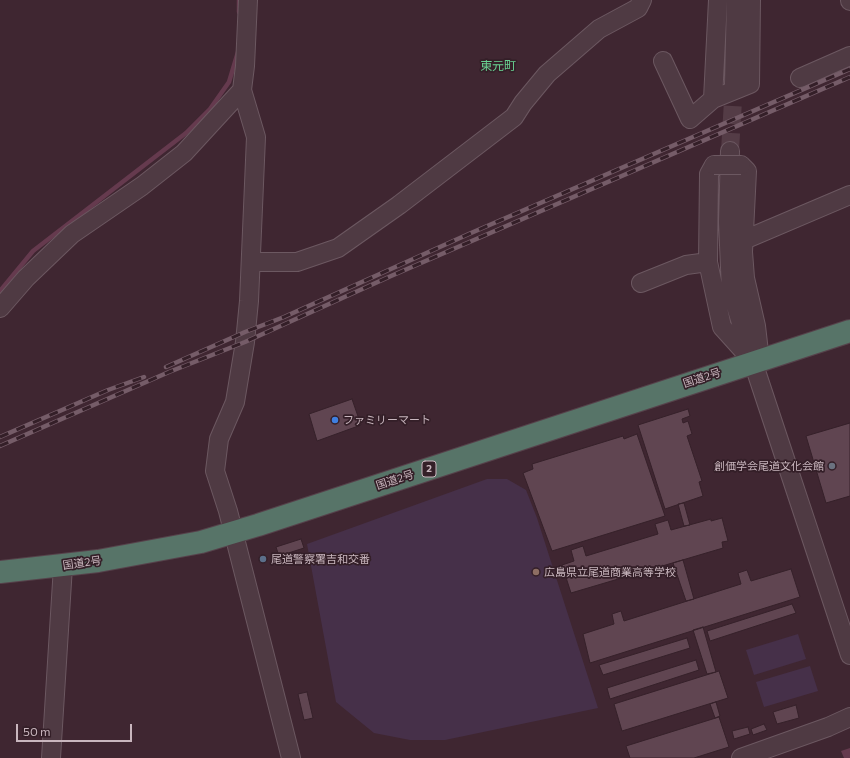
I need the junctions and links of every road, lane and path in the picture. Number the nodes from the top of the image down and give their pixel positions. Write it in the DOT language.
graph roads {
  1 [pos="248,0"];
  2 [pos="642,0"];
  3 [pos="718,0"];
  4 [pos="736,0"];
  5 [pos="751,0"];
  6 [pos="850,56"];
  7 [pos="663,61"];
  8 [pos="800,78"];
  9 [pos="734,84"];
  10 [pos="242,90"];
  11 [pos="713,99"];
  12 [pos="730,151"];
  13 [pos="850,196"];
  14 [pos="744,240"];
  15 [pos="250,262"];
  16 [pos="708,262"];
  17 [pos="641,283"];
  18 [pos="0,308"];
  19 [pos="850,331"];
  20 [pos="753,362"];
  21 [pos="234,533"];
  22 [pos="63,566"];
  23 [pos="0,572"];
  24 [pos="850,655"];
  25 [pos="850,717"];
  26 [pos="51,758"];
  27 [pos="291,758"];
  28 [pos="741,758"];
  1 -- 10 [label="street"];
  2 -- 15 [label="street"];
  3 -- 11 [label="street"];
  4 -- 9 [label="street"];
  5 -- 11 [label="street"];
  6 -- 8 [label="street"];
  7 -- 11 [label="street"];
  10 -- 15 [label="street"];
  10 -- 18 [label="street"];
  12 -- 20 [label="street"];
  13 -- 14 [label="street"];
  14 -- 16 [label="street, bridge"];
  14 -- 20 [label="street"];
  15 -- 21 [label="street"];
  16 -- 17 [label="street"];
  16 -- 20 [label="street"];
  19 -- 20 [label="highway, 国道2号 / 2"];
  20 -- 21 [label="highway, 国道2号 / 2"];
  20 -- 24 [label="street"];
  21 -- 22 [label="highway, 国道2号 / 2"];
  21 -- 27 [label="street"];
  22 -- 23 [label="highway, 国道2号 / 2"];
  22 -- 26 [label="street"];
  25 -- 28 [label="street"];
}
